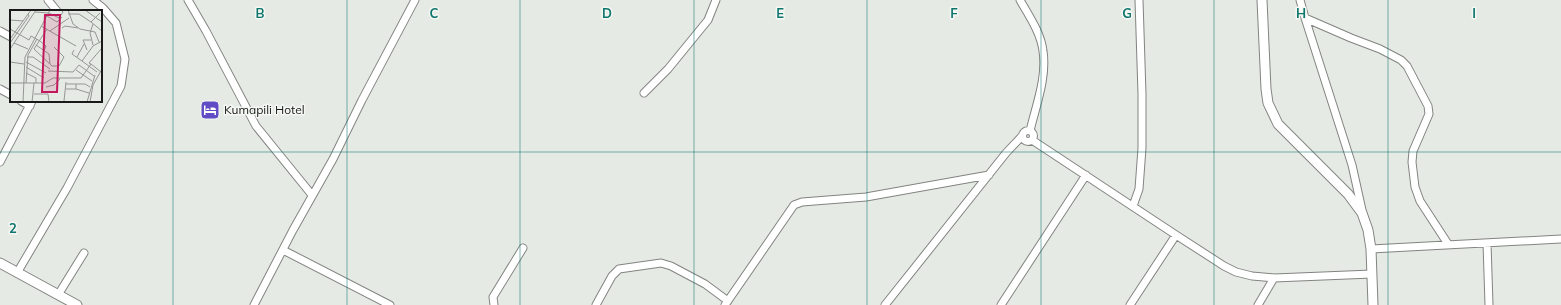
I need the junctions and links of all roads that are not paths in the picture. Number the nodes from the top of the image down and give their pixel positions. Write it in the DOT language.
graph roads {
  1 [pos="48,0"];
  2 [pos="92,0"];
  3 [pos="188,0"];
  4 [pos="415,0"];
  5 [pos="716,0"];
  6 [pos="1020,0"];
  7 [pos="1139,0"];
  8 [pos="1262,0"];
  9 [pos="1300,0"];
  10 [pos="56,10"];
  11 [pos="1305,18"];
  12 [pos="0,31"];
  13 [pos="10,36"];
  14 [pos="0,90"];
  15 [pos="644,94"];
  16 [pos="10,95"];
  17 [pos="31,103"];
  18 [pos="1030,131"];
  19 [pos="1022,136"];
  20 [pos="1032,140"];
  21 [pos="3,148"];
  22 [pos="0,162"];
  23 [pos="989,175"];
  24 [pos="1086,175"];
  25 [pos="312,195"];
  26 [pos="1133,206"];
  27 [pos="1362,212"];
  28 [pos="1176,235"];
  29 [pos="1561,239"];
  30 [pos="1487,242"];
  31 [pos="1448,244"];
  32 [pos="522,248"];
  33 [pos="1371,249"];
  34 [pos="283,250"];
  35 [pos="84,253"];
  36 [pos="0,264"];
  37 [pos="17,272"];
  38 [pos="1372,274"];
  39 [pos="1274,278"];
  40 [pos="58,295"];
  41 [pos="726,303"];
  42 [pos="77,305"];
  43 [pos="254,305"];
  44 [pos="390,305"];
  45 [pos="494,305"];
  46 [pos="596,305"];
  47 [pos="885,305"];
  48 [pos="1000,305"];
  49 [pos="1130,305"];
  50 [pos="1258,305"];
  51 [pos="1373,305"];
  52 [pos="1489,305"];
  1 -- 10 [label="street"];
  2 -- 37 [label="street"];
  3 -- 25 [label="street"];
  4 -- 25 [label="street"];
  5 -- 15 [label="street"];
  6 -- 18 [label="street"];
  7 -- 26 [label="street"];
  8 -- 27 [label="street"];
  9 -- 11 [label="street"];
  11 -- 27 [label="street"];
  11 -- 31 [label="street"];
  12 -- 13 [label="street"];
  14 -- 16 [label="street"];
  17 -- 21 [label="street"];
  18 -- 19 [label="street"];
  18 -- 20 [label="street"];
  19 -- 20 [label="street"];
  19 -- 23 [label="street"];
  20 -- 24 [label="street"];
  21 -- 22 [label="street"];
  23 -- 41 [label="street"];
  23 -- 47 [label="street"];
  24 -- 26 [label="street"];
  24 -- 48 [label="street"];
  25 -- 34 [label="street"];
  26 -- 28 [label="street"];
  27 -- 33 [label="street"];
  28 -- 39 [label="street"];
  28 -- 49 [label="street"];
  29 -- 30 [label="street"];
  30 -- 31 [label="street"];
  30 -- 52 [label="street"];
  31 -- 33 [label="street"];
  32 -- 45 [label="street"];
  33 -- 38 [label="street"];
  34 -- 43 [label="street"];
  34 -- 44 [label="street"];
  35 -- 40 [label="street"];
  36 -- 37 [label="street"];
  37 -- 40 [label="street"];
  38 -- 39 [label="street"];
  38 -- 51 [label="street"];
  39 -- 50 [label="street"];
  40 -- 42 [label="street"];
  41 -- 46 [label="street"];
}
